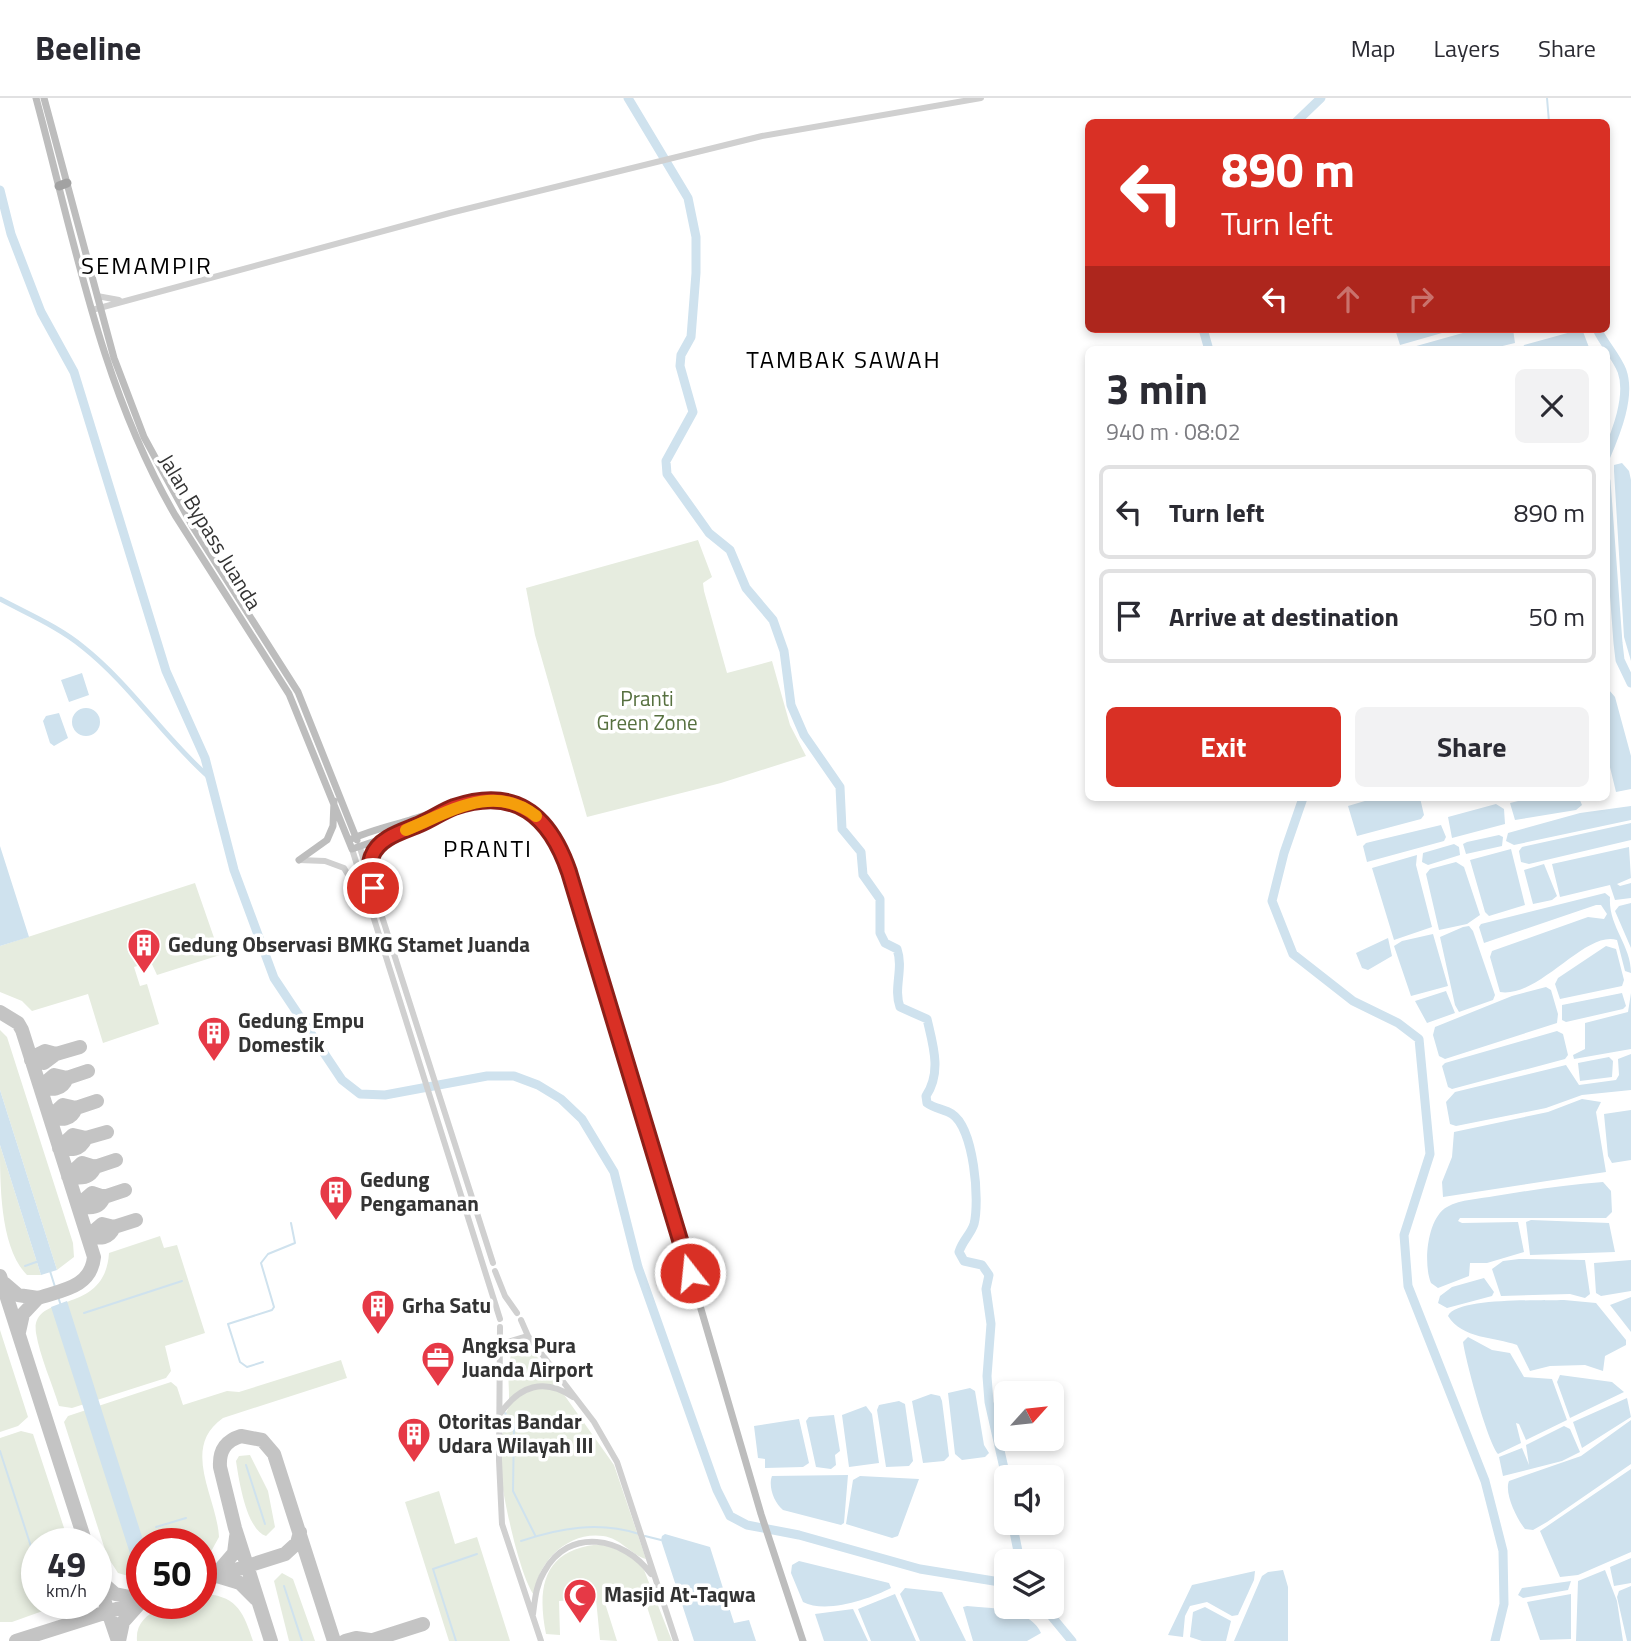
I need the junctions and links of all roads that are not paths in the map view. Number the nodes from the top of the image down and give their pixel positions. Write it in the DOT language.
graph roads {
  1 [pos="36,98"];
  2 [pos="44,98"];
  3 [pos="981,98"];
  4 [pos="63,185"];
  5 [pos="97,296"];
  6 [pos="121,300"];
  7 [pos="96,310"];
  8 [pos="136,428"];
  9 [pos="334,799"];
  10 [pos="452,807"];
  11 [pos="390,836"];
  12 [pos="354,843"];
  13 [pos="299,860"];
  14 [pos="373,888"];
  15 [pos="370,915"];
  16 [pos="505,1296"];
  17 [pos="496,1299"];
  18 [pos="500,1319"];
  19 [pos="500,1327"];
  20 [pos="528,1336"];
  21 [pos="501,1344"];
  22 [pos="579,1401"];
  23 [pos="499,1415"];
  24 [pos="656,1582"];
  25 [pos="533,1616"];
  26 [pos="541,1641"];
  27 [pos="676,1641"];
  28 [pos="803,1641"];
  1 -- 4 [label="main road, Jalan Bypass Juanda"];
  2 -- 4 [label="main road, Jalan Bypass Juanda"];
  3 -- 6 [label="street"];
  4 -- 5 [label="main road, Jalan Bypass Juanda"];
  4 -- 7 [label="main road, Jalan Bypass Juanda"];
  5 -- 6 [label="street"];
  5 -- 7 [label="main road, Jalan Bypass Juanda"];
  6 -- 7 [label="street"];
  7 -- 8 [label="main road, Jalan Bypass Juanda"];
  8 -- 9 [label="main road, Jalan Bypass Juanda"];
  8 -- 12 [label="main road, Jalan Bypass Juanda"];
  9 -- 12 [label="main road, Jalan Bypass Juanda"];
  9 -- 13 [label="main road"];
  10 -- 11 [label="main road"];
  10 -- 12 [label="main road"];
  10 -- 28 [label="main road"];
  11 -- 12 [label="main road"];
  11 -- 14 [label="main road"];
  12 -- 14 [label="street"];
  12 -- 15 [label="street"];
  13 -- 15 [label="street"];
  14 -- 16 [label="street"];
  15 -- 17 [label="street"];
  16 -- 17 [label="street"];
  16 -- 20 [label="street"];
  17 -- 18 [label="street"];
  19 -- 21 [label="street"];
  20 -- 21 [label="street"];
  20 -- 22 [label="street"];
  21 -- 23 [label="street"];
  22 -- 23 [label="street"];
  22 -- 24 [label="street"];
  23 -- 25 [label="street"];
  24 -- 25 [label="street"];
  24 -- 27 [label="street"];
  25 -- 26 [label="street"];
}
